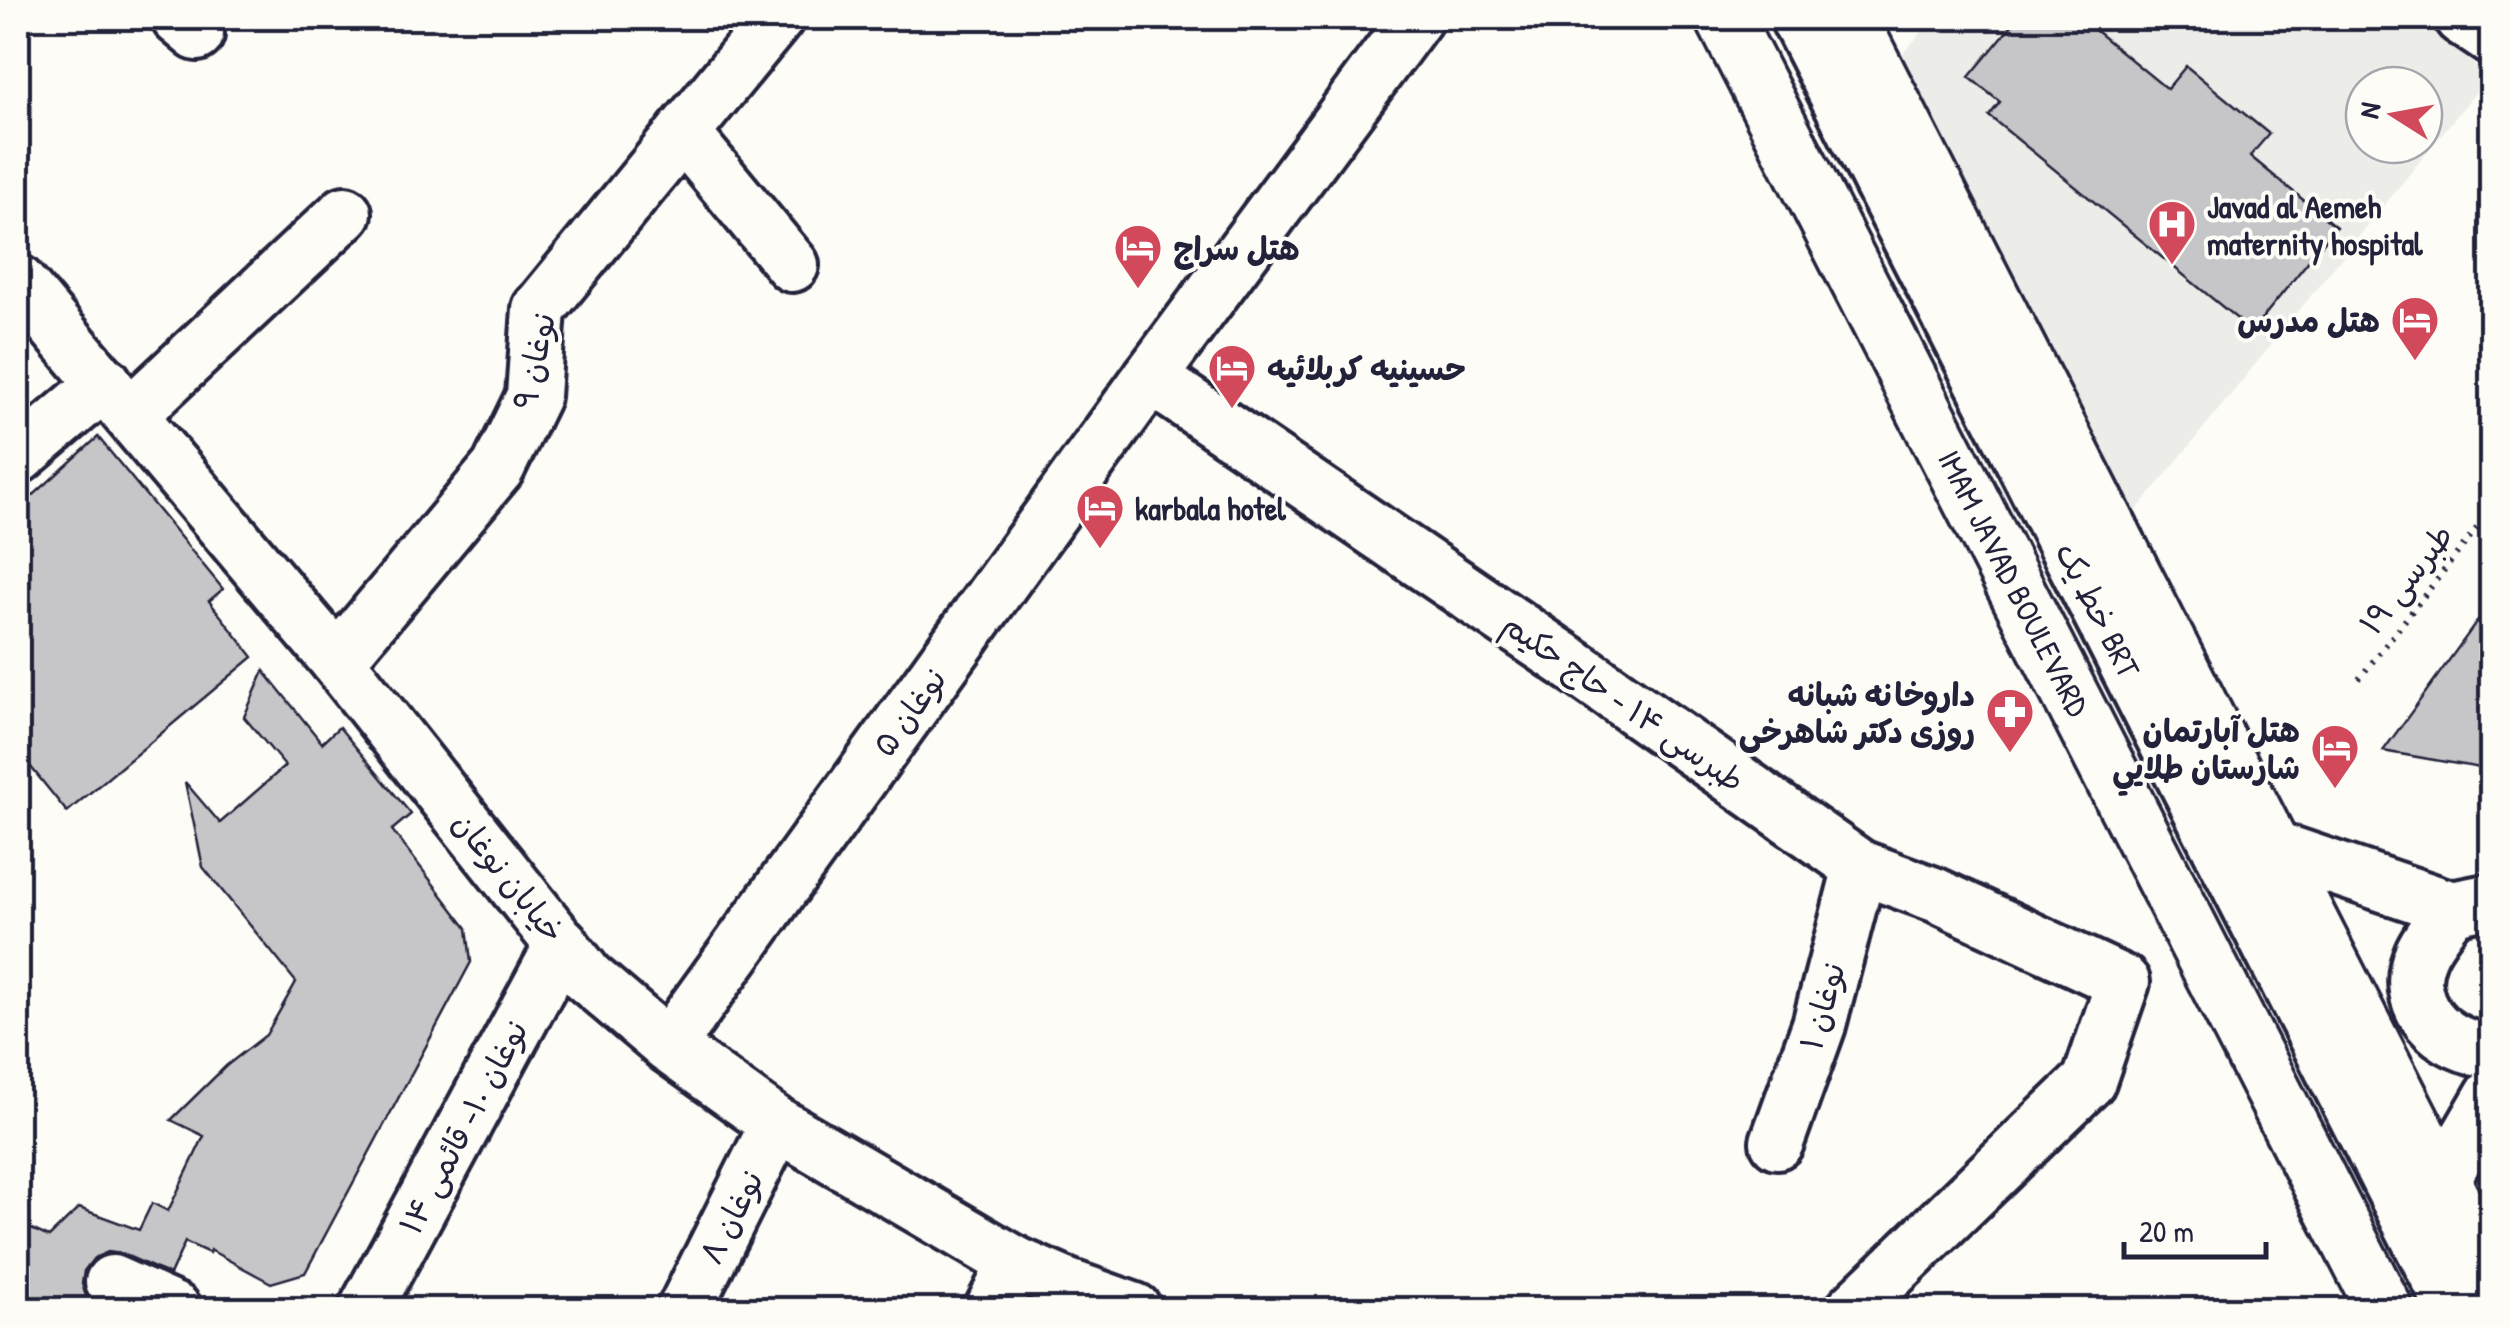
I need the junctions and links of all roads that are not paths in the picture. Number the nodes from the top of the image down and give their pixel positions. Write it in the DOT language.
graph roads {
  1 [pos="777,18"];
  2 [pos="1416,18"];
  3 [pos="1724,18"];
  4 [pos="1768,18"];
  5 [pos="1797,18"];
  6 [pos="1849,18"];
  7 [pos="2461,18"];
  8 [pos="2492,39"];
  9 [pos="683,133"];
  10 [pos="345,213"];
  11 [pos="792,265"];
  12 [pos="18,282"];
  13 [pos="1150,377"];
  14 [pos="118,398"];
  15 [pos="18,457"];
  16 [pos="337,662"];
  17 [pos="2269,846"];
  18 [pos="1860,867"];
  19 [pos="2472,904"];
  20 [pos="562,944"];
  21 [pos="668,1046"];
  22 [pos="2492,1050"];
  23 [pos="2492,1095"];
  24 [pos="777,1124"];
  25 [pos="1777,1142"];
  26 [pos="2441,1183"];
  27 [pos="1014,1263"];
  28 [pos="2492,1279"];
  29 [pos="112,1282"];
  30 [pos="175,1310"];
  31 [pos="364,1310"];
  32 [pos="684,1310"];
  33 [pos="991,1310"];
  34 [pos="1135,1310"];
  35 [pos="1852,1310"];
  36 [pos="2386,1310"];
  37 [pos="2423,1310"];
  38 [pos="2454,1310"];
  1 -- 9 [label="street, نوغان ۹"];
  2 -- 13 [label="street, نوغان ۵"];
  3 -- 36 [label="main road, IMAM JAVAD BOULEVARD"];
  4 -- 37 [label="street, خط یک BRT"];
  5 -- 38 [label="street, خط یک BRT"];
  6 -- 17 [label="main road"];
  7 -- 8 [label="street"];
  9 -- 11 [label="street"];
  9 -- 16 [label="street, نوغان ۹"];
  10 -- 14 [label="street"];
  12 -- 14 [label="street, خیابان نوغان"];
  13 -- 18 [label="street, طبرسی ۱۴ - حاج حکیم"];
  13 -- 21 [label="street, نوغان ۵"];
  14 -- 15 [label="street"];
  14 -- 16 [label="street, خیابان نوغان"];
  16 -- 20 [label="street, خیابان نوغان"];
  17 -- 19 [label="street"];
  17 -- 26 [label="main road"];
  18 -- 25 [label="street, نوغان ۱"];
  18 -- 35 [label="street, طبرسی ۱۴ - حاج حکیم"];
  19 -- 22 [label="street"];
  20 -- 21 [label="street, خیابان نوغان"];
  20 -- 31 [label="street, نوغان ۱۰- قائمی ۱۴"];
  21 -- 24 [label="street, خیابان نوغان"];
  23 -- 26 [label="street"];
  24 -- 27 [label="street, خیابان نوغان"];
  24 -- 32 [label="street, نوغان ۸"];
  26 -- 28 [label="main road"];
  27 -- 33 [label="street"];
  27 -- 34 [label="street, خیابان نوغان"];
  29 -- 30 [label="street"];
}
